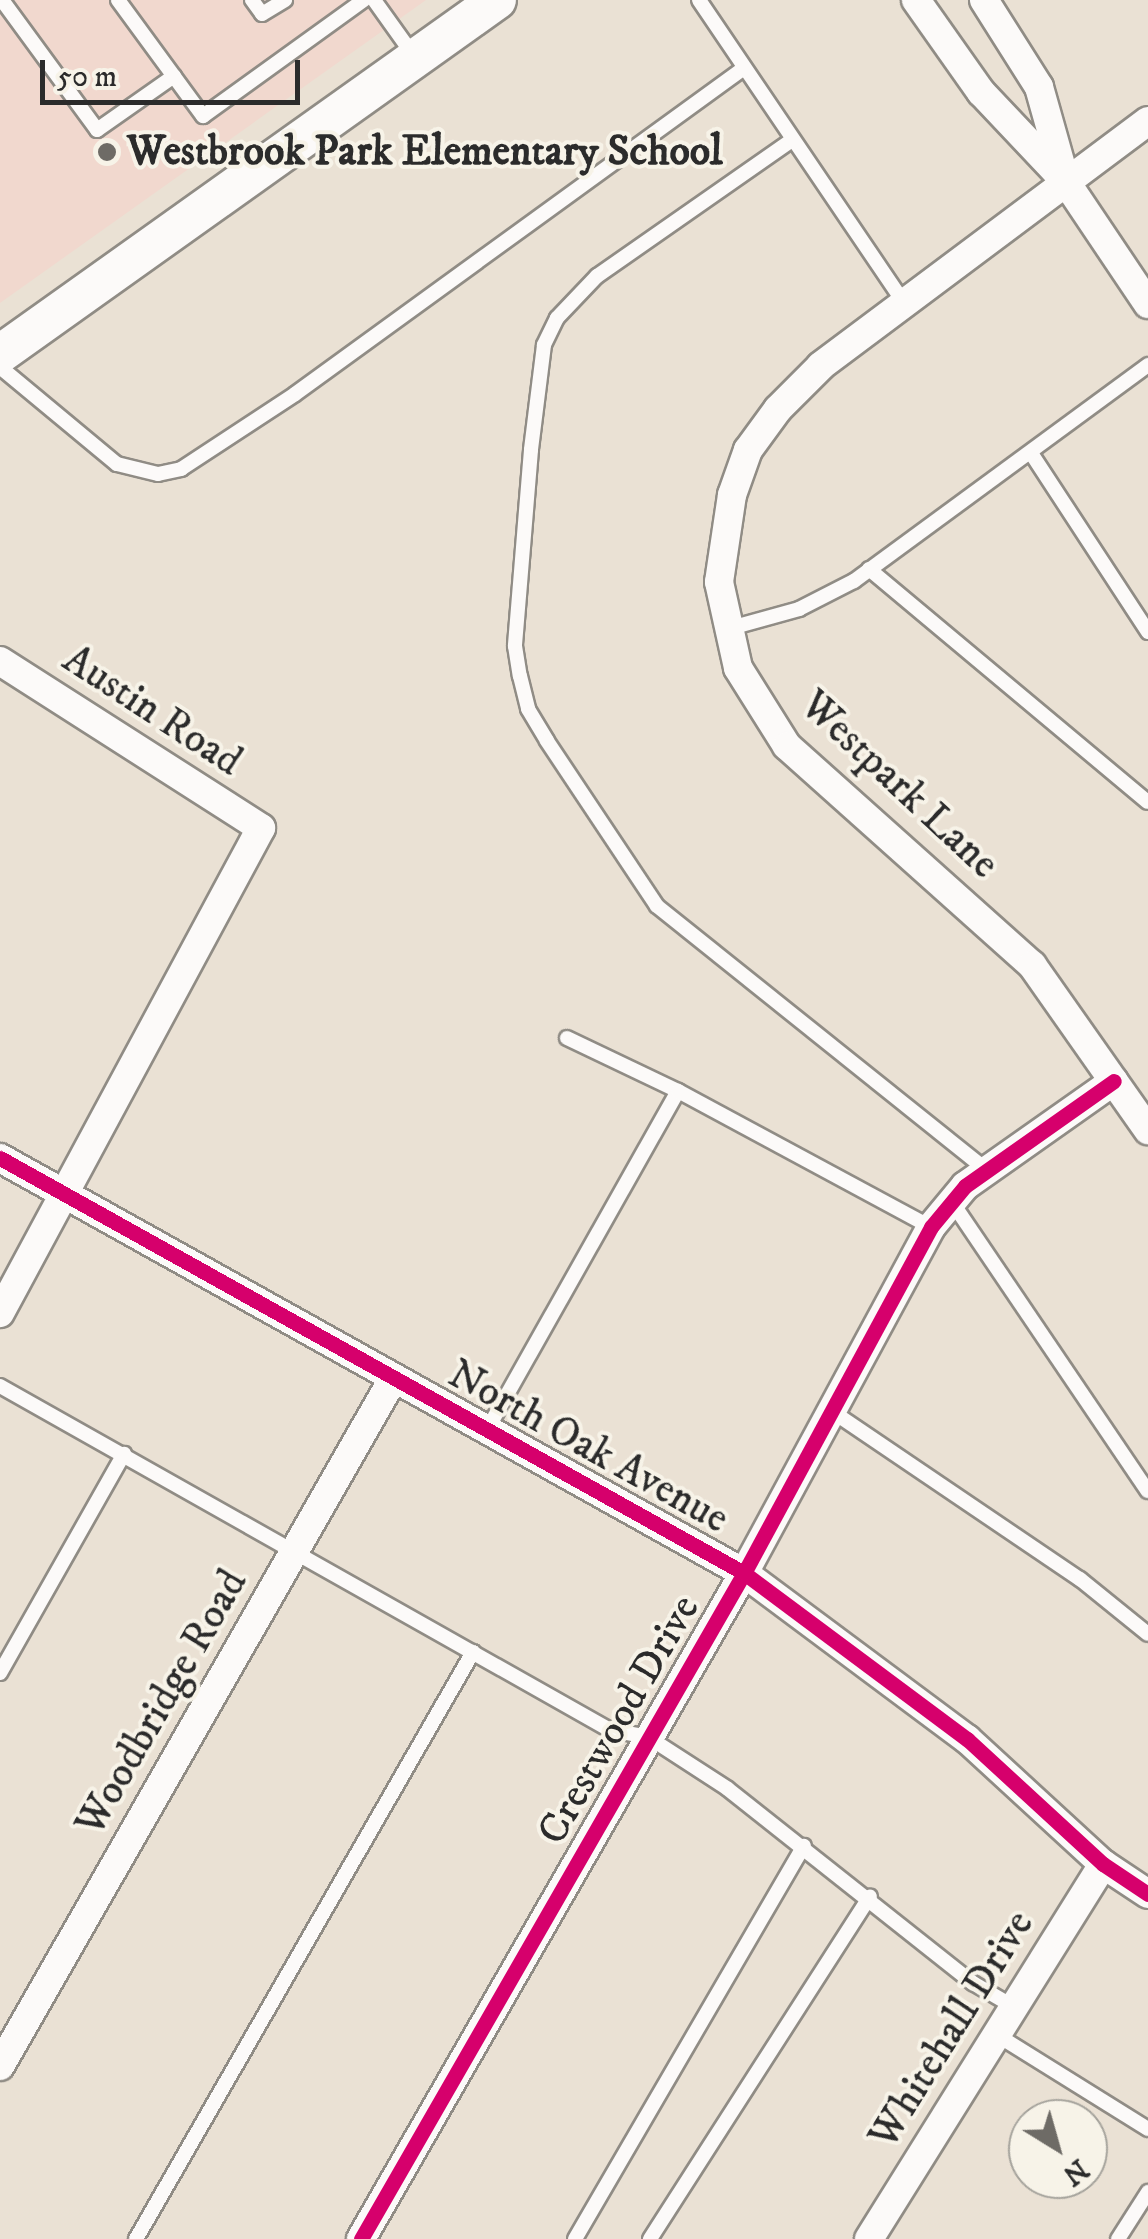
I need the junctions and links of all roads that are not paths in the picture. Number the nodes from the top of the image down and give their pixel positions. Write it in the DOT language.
graph roads {
  1 [pos="2,0"];
  2 [pos="118,0"];
  3 [pos="252,0"];
  4 [pos="285,0"];
  5 [pos="364,0"];
  6 [pos="374,0"];
  7 [pos="497,0"];
  8 [pos="699,0"];
  9 [pos="916,0"];
  10 [pos="984,0"];
  11 [pos="415,58"];
  12 [pos="744,68"];
  13 [pos="174,76"];
  14 [pos="1148,121"];
  15 [pos="792,140"];
  16 [pos="1066,182"];
  17 [pos="905,304"];
  18 [pos="1148,304"];
  19 [pos="0,354"];
  20 [pos="1148,365"];
  21 [pos="0,366"];
  22 [pos="1031,453"];
  23 [pos="869,568"];
  24 [pos="726,629"];
  25 [pos="1148,632"];
  26 [pos="0,661"];
  27 [pos="1148,802"];
  28 [pos="568,1038"];
  29 [pos="1114,1081"];
  30 [pos="678,1091"];
  31 [pos="1148,1130"];
  32 [pos="0,1158"];
  33 [pos="986,1170"];
  34 [pos="65,1195"];
  35 [pos="952,1202"];
  36 [pos="931,1227"];
  37 [pos="0,1313"];
  38 [pos="393,1379"];
  39 [pos="0,1386"];
  40 [pos="830,1410"];
  41 [pos="487,1431"];
  42 [pos="124,1454"];
  43 [pos="1148,1491"];
  44 [pos="295,1550"];
  45 [pos="744,1573"];
  46 [pos="1148,1634"];
  47 [pos="472,1652"];
  48 [pos="0,1673"];
  49 [pos="648,1738"];
  50 [pos="804,1846"];
  51 [pos="1103,1864"];
  52 [pos="1148,1894"];
  53 [pos="870,1896"];
  54 [pos="1014,2006"];
  55 [pos="997,2035"];
  56 [pos="0,2066"];
  57 [pos="1148,2129"];
  58 [pos="1148,2192"];
  59 [pos="136,2239"];
  60 [pos="361,2239"];
  61 [pos="575,2239"];
  62 [pos="650,2239"];
  63 [pos="869,2239"];
  64 [pos="1118,2239"];
  1 -- 13 [label="lane"];
  2 -- 13 [label="lane"];
  3 -- 4 [label="lane"];
  5 -- 13 [label="lane"];
  6 -- 11 [label="lane"];
  7 -- 11 [label="main road"];
  8 -- 12 [label="lane"];
  9 -- 16 [label="street"];
  10 -- 16 [label="street"];
  11 -- 19 [label="main road"];
  12 -- 15 [label="lane"];
  12 -- 21 [label="lane"];
  14 -- 16 [label="street, Westpark Lane"];
  15 -- 17 [label="lane"];
  15 -- 33 [label="lane"];
  16 -- 17 [label="street, Westpark Lane"];
  16 -- 18 [label="street"];
  17 -- 24 [label="street, Westpark Lane"];
  20 -- 22 [label="lane"];
  22 -- 23 [label="lane"];
  22 -- 25 [label="lane"];
  23 -- 24 [label="lane"];
  23 -- 27 [label="lane"];
  24 -- 29 [label="street, Westpark Lane"];
  26 -- 34 [label="street, Austin Road"];
  28 -- 30 [label="lane"];
  29 -- 31 [label="street, Westpark Lane"];
  29 -- 33 [label="street, Crestwood Drive"];
  30 -- 36 [label="lane"];
  30 -- 41 [label="lane"];
  32 -- 34 [label="street, North Oak Avenue"];
  33 -- 35 [label="street, Crestwood Drive"];
  34 -- 37 [label="street"];
  34 -- 38 [label="street, North Oak Avenue"];
  35 -- 36 [label="street, Crestwood Drive"];
  35 -- 43 [label="lane"];
  36 -- 40 [label="street, Crestwood Drive"];
  38 -- 41 [label="street, North Oak Avenue"];
  38 -- 44 [label="street, Woodbridge Road"];
  39 -- 42 [label="lane"];
  40 -- 45 [label="street, Crestwood Drive"];
  40 -- 46 [label="lane"];
  41 -- 45 [label="street, North Oak Avenue"];
  42 -- 44 [label="lane"];
  42 -- 48 [label="lane"];
  44 -- 47 [label="lane"];
  44 -- 56 [label="street, Woodbridge Road"];
  45 -- 49 [label="street, Crestwood Drive"];
  45 -- 51 [label="street, North Oak Avenue"];
  47 -- 49 [label="lane"];
  47 -- 59 [label="lane"];
  49 -- 50 [label="lane"];
  49 -- 60 [label="street, Crestwood Drive"];
  50 -- 53 [label="lane"];
  50 -- 61 [label="lane"];
  51 -- 52 [label="street, North Oak Avenue"];
  51 -- 54 [label="street, Whitehall Drive"];
  53 -- 54 [label="lane"];
  53 -- 62 [label="lane"];
  54 -- 55 [label="street, Whitehall Drive"];
  55 -- 57 [label="lane"];
  55 -- 63 [label="street, Whitehall Drive"];
  58 -- 64 [label="lane"];
}
